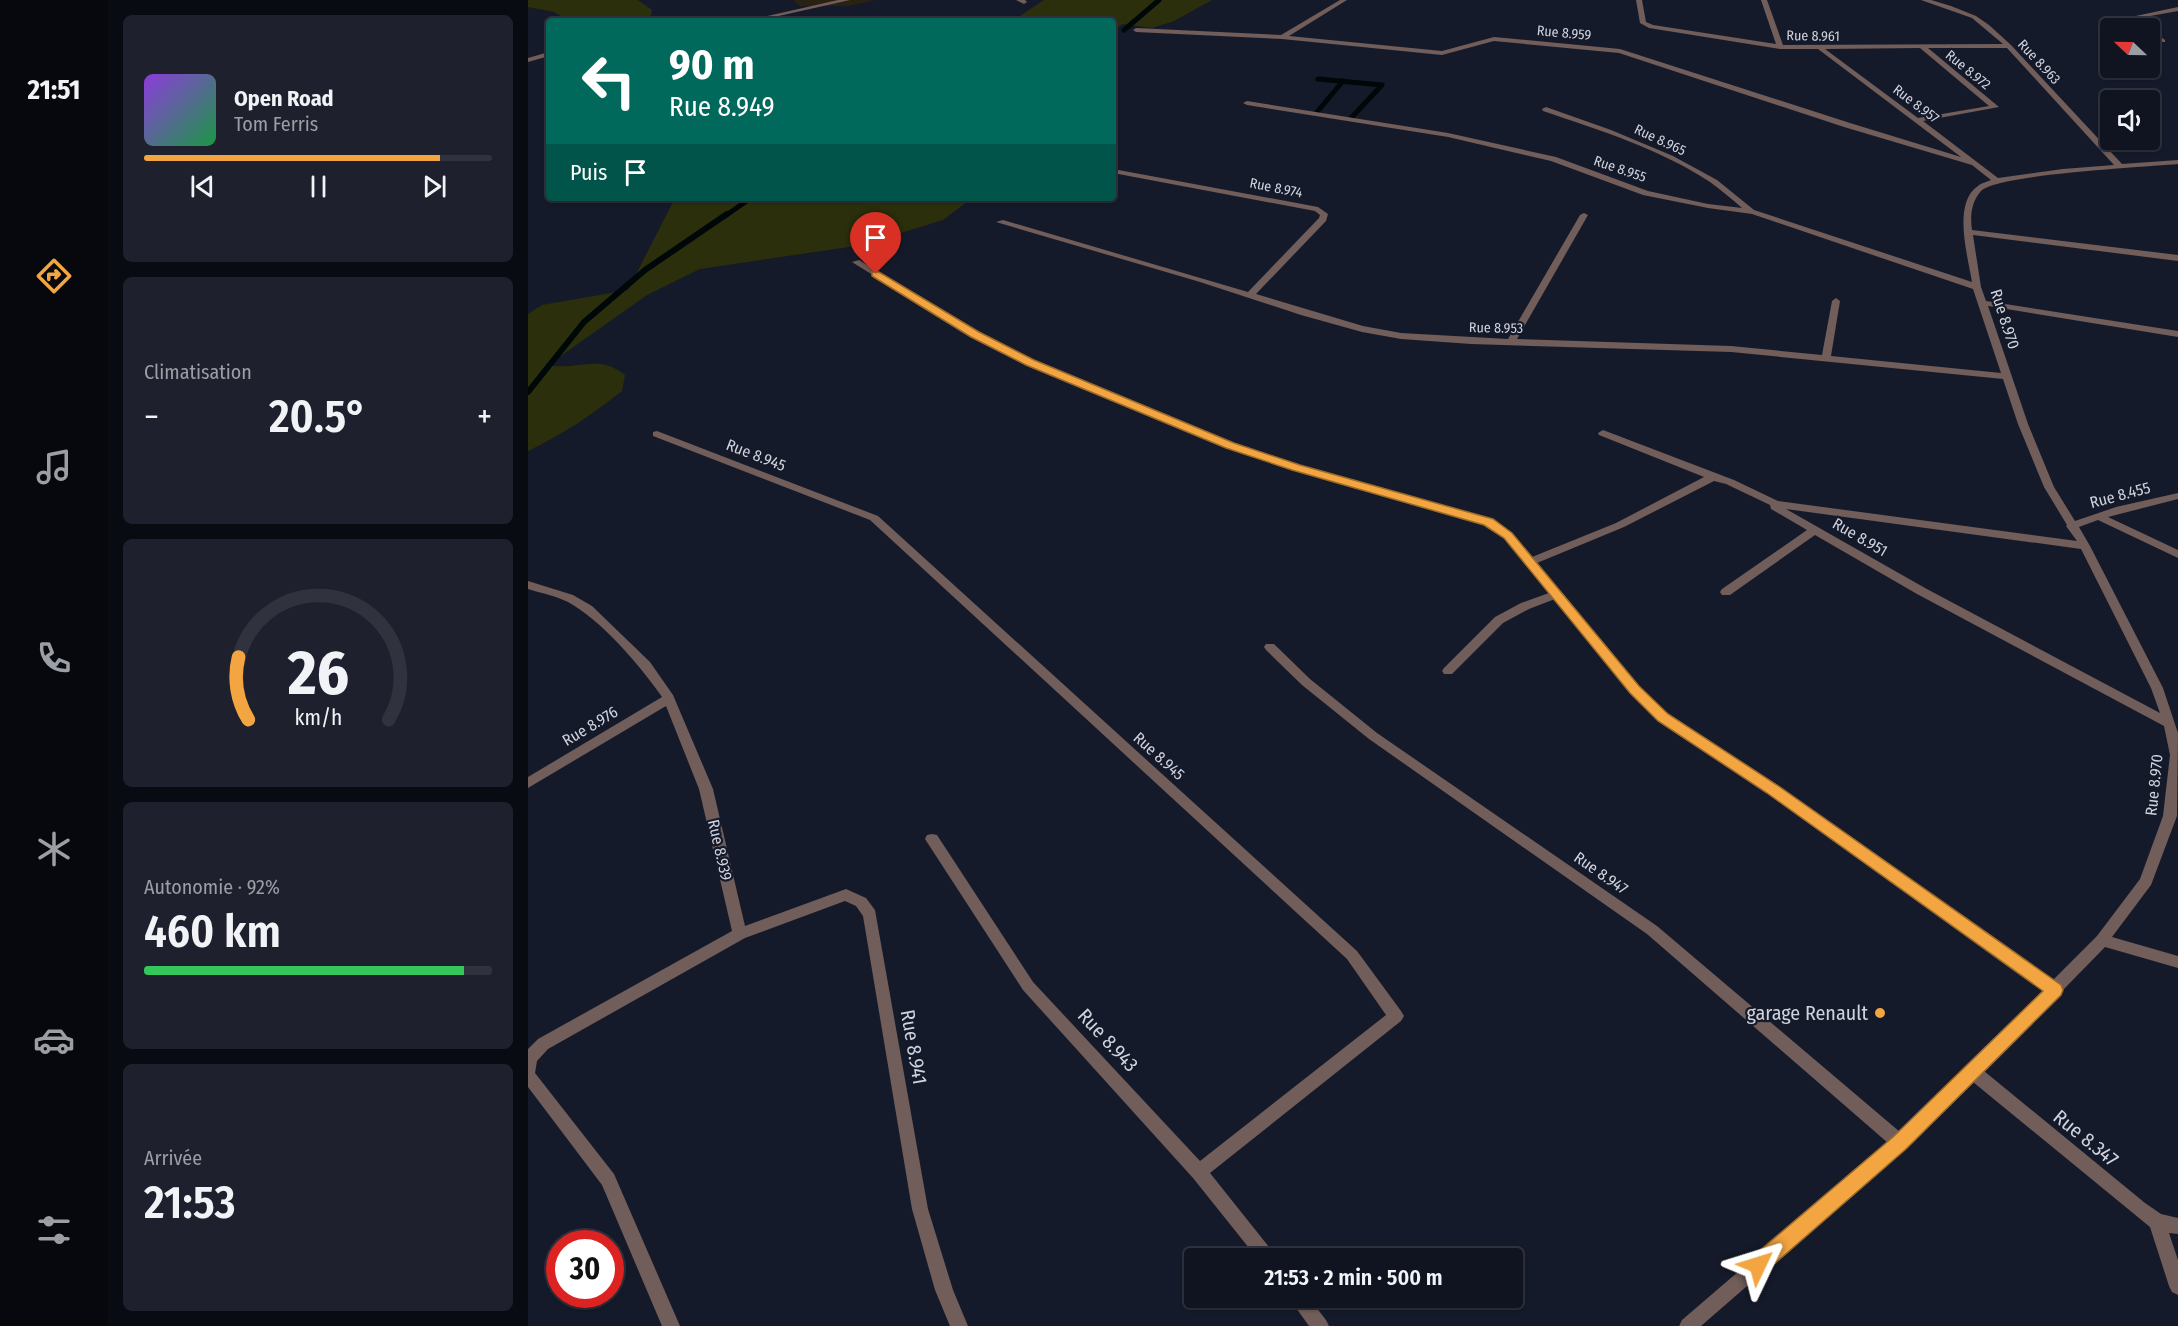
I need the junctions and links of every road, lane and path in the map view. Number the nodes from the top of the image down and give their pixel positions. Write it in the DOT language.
graph roads {
  1 [pos="847,0"];
  2 [pos="1344,0"];
  3 [pos="1639,0"];
  4 [pos="1764,0"];
  5 [pos="1924,0"];
  6 [pos="2178,9"];
  7 [pos="762,18"];
  8 [pos="2135,18"];
  9 [pos="1136,30"];
  10 [pos="1282,37"];
  11 [pos="2160,39"];
  12 [pos="2163,41"];
  13 [pos="2009,46"];
  14 [pos="1780,47"];
  15 [pos="1922,47"];
  16 [pos="1821,49"];
  17 [pos="546,54"];
  18 [pos="530,57"];
  19 [pos="1247,103"];
  20 [pos="1546,109"];
  21 [pos="1917,120"];
  22 [pos="2178,162"];
  23 [pos="1975,163"];
  24 [pos="2120,165"];
  25 [pos="1116,172"];
  26 [pos="1996,181"];
  27 [pos="1753,212"];
  28 [pos="1584,215"];
  29 [pos="1000,222"];
  30 [pos="1967,232"];
  31 [pos="2178,258"];
  32 [pos="856,262"];
  33 [pos="1977,286"];
  34 [pos="1250,295"];
  35 [pos="1836,302"];
  36 [pos="1983,303"];
  37 [pos="2178,334"];
  38 [pos="1511,342"];
  39 [pos="1826,357"];
  40 [pos="2006,376"];
  41 [pos="1603,433"];
  42 [pos="657,435"];
  43 [pos="1713,477"];
  44 [pos="2178,496"];
  45 [pos="1776,504"];
  46 [pos="2097,516"];
  47 [pos="2071,526"];
  48 [pos="1815,530"];
  49 [pos="2085,546"];
  50 [pos="2178,554"];
  51 [pos="1530,562"];
  52 [pos="528,585"];
  53 [pos="1726,592"];
  54 [pos="1557,594"];
  55 [pos="1270,647"];
  56 [pos="1448,671"];
  57 [pos="669,698"];
  58 [pos="2170,724"];
  59 [pos="528,783"];
  60 [pos="932,839"];
  61 [pos="740,934"];
  62 [pos="2102,940"];
  63 [pos="2178,962"];
  64 [pos="2055,990"];
  65 [pos="1973,1072"];
  66 [pos="528,1074"];
  67 [pos="1900,1143"];
  68 [pos="1199,1172"];
  69 [pos="2157,1222"];
  70 [pos="2178,1226"];
  71 [pos="1259,1248"];
  72 [pos="2178,1286"];
  73 [pos="1306,1308"];
  74 [pos="671,1326"];
  75 [pos="959,1326"];
  76 [pos="1320,1326"];
  77 [pos="1688,1326"];
  1 -- 7 [label="street"];
  2 -- 10 [label="street"];
  3 -- 14 [label="street, Rue 8.961"];
  4 -- 14 [label="street"];
  5 -- 13 [label="street, Rue 8.963"];
  6 -- 8 [label="street"];
  9 -- 10 [label="street, Rue 8.959"];
  10 -- 23 [label="street, Rue 8.959"];
  11 -- 12 [label="street"];
  13 -- 15 [label="street, Rue 8.961"];
  13 -- 24 [label="street, Rue 8.963"];
  14 -- 16 [label="street, Rue 8.961"];
  15 -- 16 [label="street, Rue 8.961"];
  15 -- 21 [label="street, Rue 8.972"];
  16 -- 21 [label="street, Rue 8.957"];
  17 -- 18 [label="street"];
  19 -- 27 [label="street, Rue 8.955"];
  20 -- 27 [label="street, Rue 8.965"];
  21 -- 23 [label="street, Rue 8.957"];
  22 -- 24 [label="street, Rue 8.970"];
  23 -- 26 [label="street, Rue 8.957"];
  24 -- 26 [label="street, Rue 8.970"];
  25 -- 34 [label="street, Rue 8.974"];
  26 -- 30 [label="street, Rue 8.970"];
  27 -- 33 [label="street, Rue 8.955"];
  28 -- 38 [label="street"];
  29 -- 34 [label="street, Rue 8.953"];
  30 -- 31 [label="street"];
  30 -- 33 [label="street, Rue 8.970"];
  32 -- 51 [label="street"];
  33 -- 36 [label="street, Rue 8.970"];
  34 -- 38 [label="street, Rue 8.953"];
  35 -- 39 [label="street"];
  36 -- 37 [label="street"];
  36 -- 40 [label="street, Rue 8.970"];
  38 -- 39 [label="street, Rue 8.953"];
  39 -- 40 [label="street, Rue 8.953"];
  40 -- 47 [label="street, Rue 8.970"];
  41 -- 43 [label="street, Rue 8.951"];
  42 -- 68 [label="street, Rue 8.945"];
  43 -- 45 [label="street, Rue 8.951"];
  43 -- 51 [label="street"];
  44 -- 46 [label="street, Rue 8.455"];
  45 -- 48 [label="street, Rue 8.951"];
  45 -- 49 [label="street"];
  46 -- 47 [label="street, Rue 8.455"];
  46 -- 50 [label="street"];
  47 -- 49 [label="street, Rue 8.970"];
  48 -- 53 [label="street"];
  48 -- 58 [label="street, Rue 8.951"];
  49 -- 58 [label="street, Rue 8.970"];
  51 -- 54 [label="street"];
  52 -- 57 [label="street, Rue 8.939"];
  54 -- 56 [label="street"];
  54 -- 64 [label="street"];
  55 -- 67 [label="street, Rue 8.947"];
  57 -- 59 [label="street, Rue 8.976"];
  57 -- 61 [label="street, Rue 8.939"];
  58 -- 62 [label="street, Rue 8.970"];
  60 -- 68 [label="street, Rue 8.943"];
  61 -- 66 [label="street"];
  61 -- 75 [label="street, Rue 8.941"];
  62 -- 63 [label="street"];
  62 -- 64 [label="street, Rue 8.970"];
  64 -- 65 [label="street, Rue 8.970"];
  65 -- 67 [label="street, Rue 8.970"];
  65 -- 69 [label="street, Rue 8.347"];
  66 -- 74 [label="street"];
  67 -- 77 [label="street, Rue 8.970"];
  68 -- 71 [label="street, Rue 8.943"];
  69 -- 70 [label="street, Rue 8.347"];
  69 -- 72 [label="street"];
  73 -- 76 [label="street"];
}
